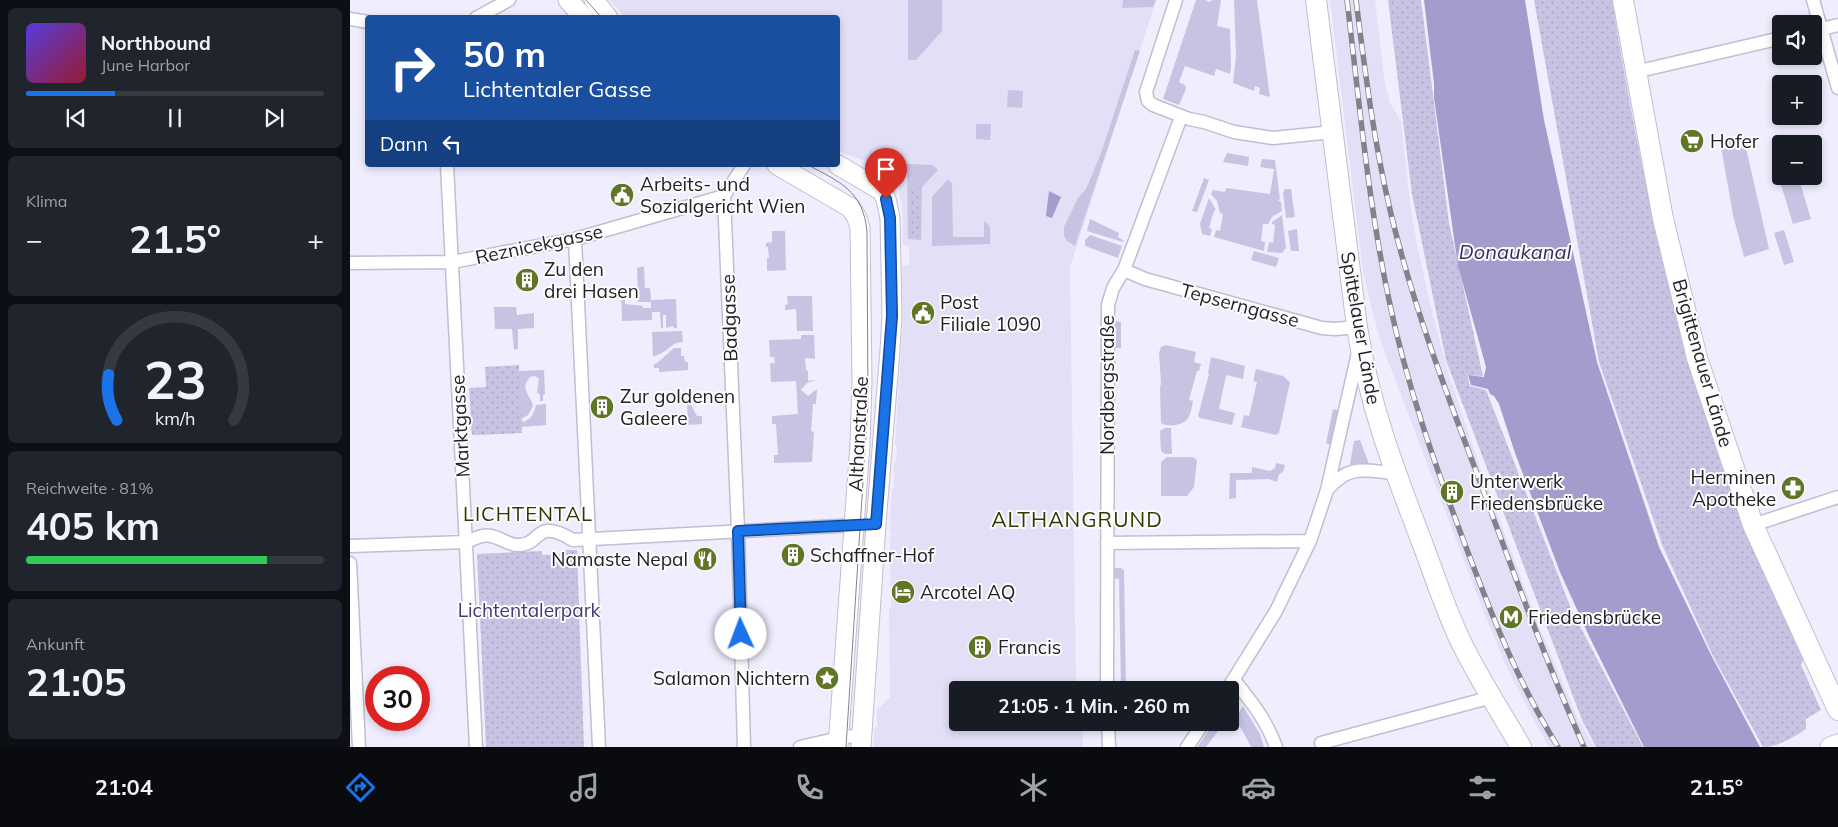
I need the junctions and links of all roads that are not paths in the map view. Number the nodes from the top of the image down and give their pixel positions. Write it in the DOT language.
graph roads {
  1 [pos="509,0"];
  2 [pos="568,0"];
  3 [pos="594,0"];
  4 [pos="1176,0"];
  5 [pos="1316,0"];
  6 [pos="1623,0"];
  7 [pos="1812,0"];
  8 [pos="482,15"];
  9 [pos="581,15"];
  10 [pos="606,15"];
  11 [pos="1815,15"];
  12 [pos="350,19"];
  13 [pos="365,22"];
  14 [pos="1838,25"];
  15 [pos="1822,29"];
  16 [pos="1772,40"];
  17 [pos="1822,42"];
  18 [pos="1635,72"];
  19 [pos="1838,88"];
  20 [pos="1181,117"];
  21 [pos="1333,132"];
  22 [pos="840,166"];
  23 [pos="447,167"];
  24 [pos="743,167"];
  25 [pos="780,167"];
  26 [pos="724,196"];
  27 [pos="575,240"];
  28 [pos="452,262"];
  29 [pos="350,263"];
  30 [pos="1124,270"];
  31 [pos="1358,334"];
  32 [pos="1396,473"];
  33 [pos="1327,490"];
  34 [pos="1838,497"];
  35 [pos="876,524"];
  36 [pos="853,525"];
  37 [pos="1753,525"];
  38 [pos="738,531"];
  39 [pos="589,538"];
  40 [pos="1310,541"];
  41 [pos="466,542"];
  42 [pos="1107,543"];
  43 [pos="350,546"];
  44 [pos="350,563"];
  45 [pos="1107,681"];
  46 [pos="1232,681"];
  47 [pos="1239,693"];
  48 [pos="1492,697"];
  49 [pos="1838,710"];
  50 [pos="1108,731"];
  51 [pos="1198,731"];
  52 [pos="861,741"];
  53 [pos="838,742"];
  54 [pos="1321,743"];
  55 [pos="1838,744"];
  56 [pos="359,747"];
  57 [pos="476,747"];
  58 [pos="598,747"];
  59 [pos="744,747"];
  60 [pos="800,747"];
  61 [pos="1109,747"];
  62 [pos="1187,747"];
  63 [pos="1276,747"];
  64 [pos="1521,747"];
  65 [pos="1830,747"];
  1 -- 8 [label="street"];
  2 -- 9 [label="street"];
  3 -- 10 [label="street"];
  4 -- 20 [label="street"];
  5 -- 21 [label="main road, Spittelauer Lände"];
  6 -- 18 [label="main road, Brigittenauer Lände"];
  7 -- 11 [label="street"];
  12 -- 13 [label="street"];
  14 -- 15 [label="street"];
  16 -- 18 [label="street"];
  17 -- 19 [label="street"];
  18 -- 37 [label="main road, Brigittenauer Lände"];
  20 -- 21 [label="street"];
  20 -- 30 [label="street, Nordbergstraße"];
  21 -- 31 [label="main road, Spittelauer Lände"];
  22 -- 35 [label="street, Althanstraße"];
  23 -- 28 [label="street, Marktgasse"];
  24 -- 26 [label="street"];
  25 -- 36 [label="street, Althanstraße"];
  26 -- 27 [label="street, Reznicekgasse"];
  26 -- 38 [label="street, Badgasse"];
  27 -- 28 [label="street, Reznicekgasse"];
  27 -- 39 [label="street"];
  28 -- 29 [label="street, Reznicekgasse"];
  28 -- 41 [label="street, Marktgasse"];
  30 -- 31 [label="street, Tepserngasse"];
  30 -- 42 [label="street, Nordbergstraße"];
  31 -- 32 [label="main road, Spittelauer Lände"];
  31 -- 33 [label="street"];
  32 -- 33 [label="street"];
  32 -- 48 [label="main road, Spittelauer Lände"];
  33 -- 40 [label="street"];
  34 -- 37 [label="street"];
  35 -- 36 [label="street"];
  35 -- 52 [label="street, Althanstraße"];
  36 -- 38 [label="street"];
  36 -- 53 [label="street, Althanstraße"];
  37 -- 49 [label="main road, Brigittenauer Lände"];
  38 -- 39 [label="street"];
  38 -- 59 [label="street, Badgasse"];
  39 -- 41 [label="street"];
  39 -- 58 [label="street"];
  40 -- 42 [label="street"];
  40 -- 46 [label="street"];
  41 -- 43 [label="street"];
  41 -- 57 [label="street, Marktgasse"];
  42 -- 45 [label="street, Nordbergstraße"];
  44 -- 56 [label="street"];
  47 -- 63 [label="street"];
  48 -- 54 [label="street"];
  48 -- 64 [label="main road, Spittelauer Lände"];
  50 -- 61 [label="street"];
  51 -- 62 [label="street"];
  52 -- 53 [label="street"];
  53 -- 60 [label="street"];
  55 -- 65 [label="street"];
}
